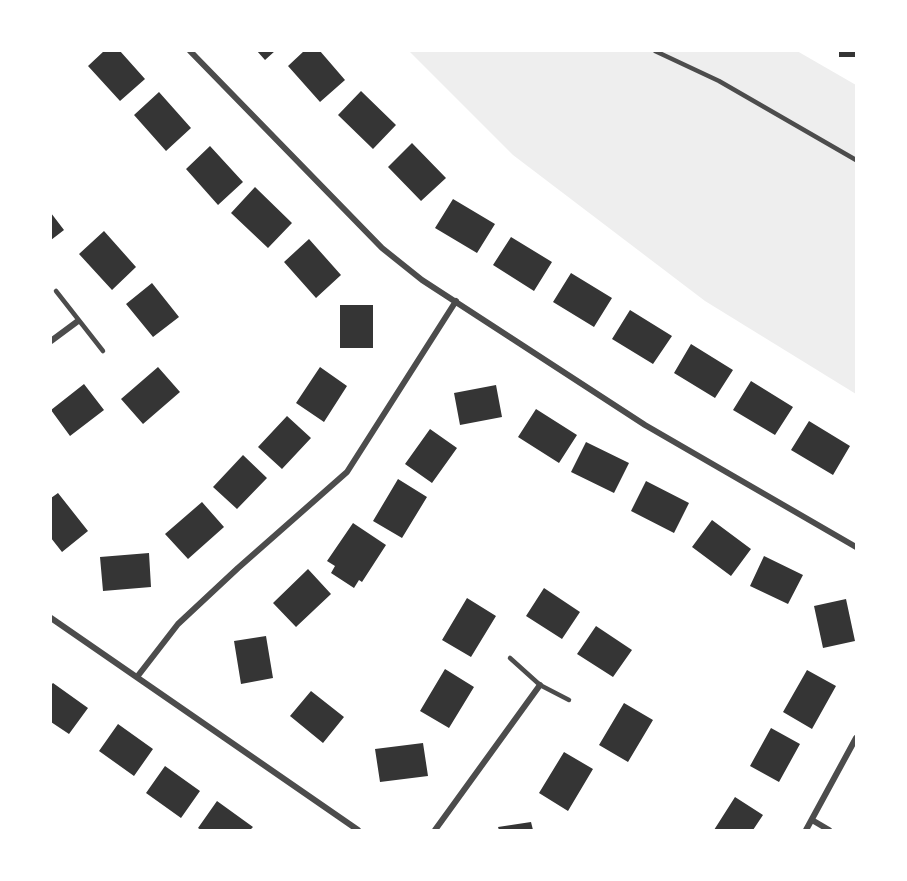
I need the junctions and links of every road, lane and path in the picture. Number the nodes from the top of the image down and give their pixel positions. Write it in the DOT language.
graph roads {
  1 [pos="190,51"];
  2 [pos="655,51"];
  3 [pos="856,160"];
  4 [pos="56,291"];
  5 [pos="456,301"];
  6 [pos="78,321"];
  7 [pos="51,341"];
  8 [pos="103,351"];
  9 [pos="856,546"];
  10 [pos="51,618"];
  11 [pos="510,658"];
  12 [pos="137,677"];
  13 [pos="540,685"];
  14 [pos="569,700"];
  15 [pos="856,738"];
  16 [pos="812,820"];
  17 [pos="358,830"];
  18 [pos="435,830"];
  19 [pos="806,830"];
  20 [pos="829,830"];
  1 -- 5 [label="street"];
  2 -- 3 [label="lane"];
  4 -- 6 [label="lane"];
  5 -- 9 [label="street"];
  5 -- 12 [label="street"];
  6 -- 7 [label="street"];
  6 -- 8 [label="lane"];
  10 -- 12 [label="street"];
  11 -- 13 [label="lane"];
  12 -- 17 [label="street"];
  13 -- 14 [label="lane"];
  13 -- 18 [label="street"];
  15 -- 16 [label="street"];
  16 -- 19 [label="street"];
  16 -- 20 [label="street"];
}
